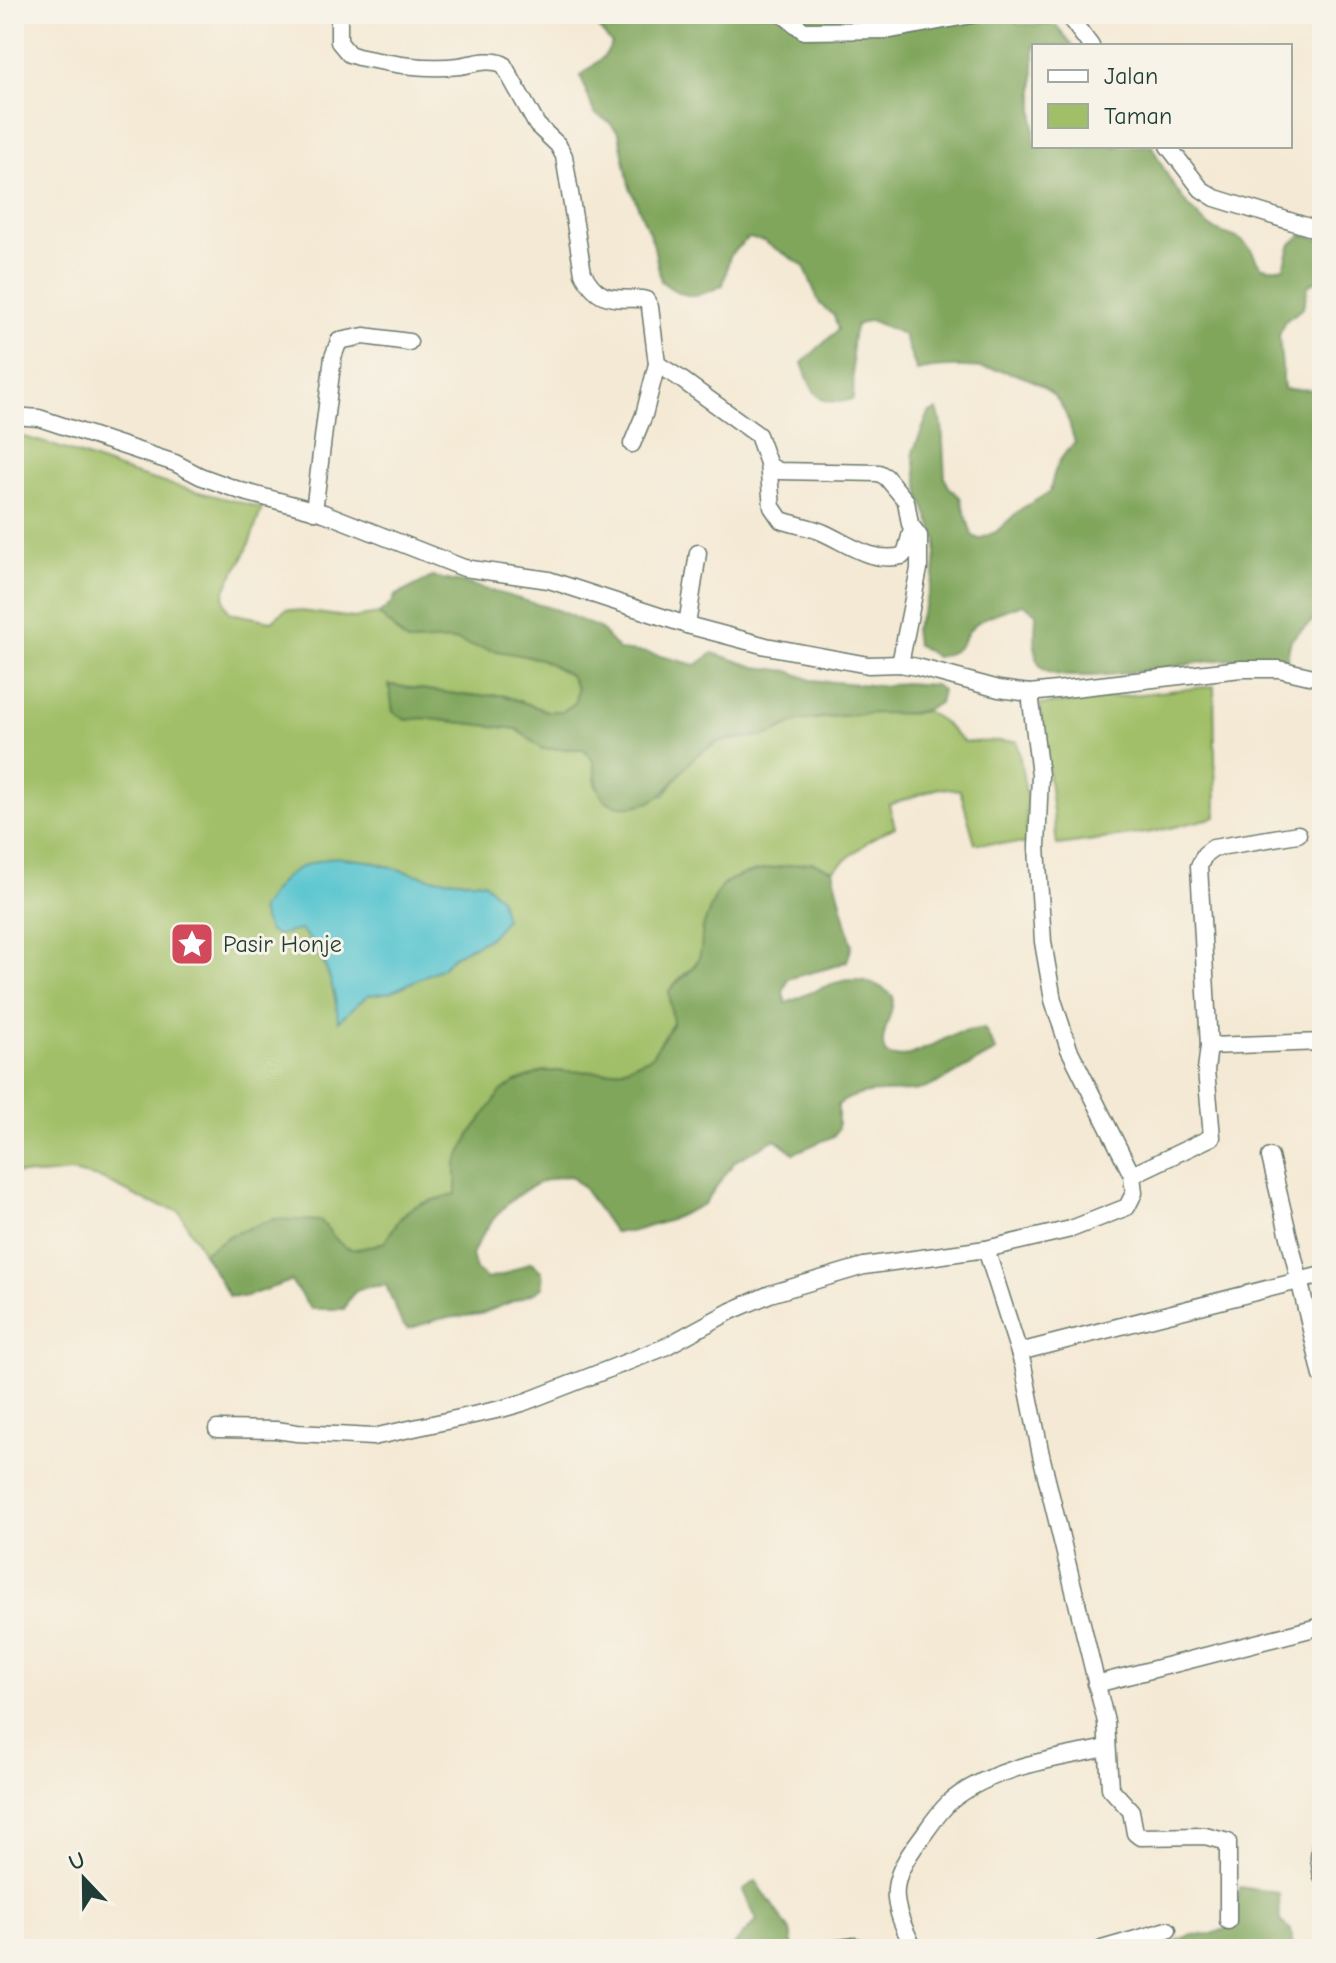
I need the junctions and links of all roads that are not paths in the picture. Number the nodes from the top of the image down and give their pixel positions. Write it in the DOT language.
graph roads {
  1 [pos="339,14"];
  2 [pos="782,14"];
  3 [pos="977,14"];
  4 [pos="1067,14"];
  5 [pos="1090,44"];
  6 [pos="1170,148"];
  7 [pos="1322,231"];
  8 [pos="409,342"];
  9 [pos="657,364"];
  10 [pos="14,416"];
  11 [pos="632,444"];
  12 [pos="768,463"];
  13 [pos="314,511"];
  14 [pos="912,529"];
  15 [pos="698,553"];
  16 [pos="687,625"];
  17 [pos="900,664"];
  18 [pos="1322,679"];
  19 [pos="1030,693"];
  20 [pos="1298,834"];
  21 [pos="1322,1042"];
  22 [pos="1209,1046"];
  23 [pos="1270,1157"];
  24 [pos="1132,1175"];
  25 [pos="986,1249"];
  26 [pos="1322,1275"];
  27 [pos="1299,1281"];
  28 [pos="1019,1352"];
  29 [pos="1322,1376"];
  30 [pos="217,1429"];
  31 [pos="1322,1626"];
  32 [pos="1096,1684"];
  33 [pos="1107,1748"];
  34 [pos="1322,1824"];
  35 [pos="1322,1877"];
  36 [pos="1228,1921"];
  37 [pos="1168,1930"];
  38 [pos="831,1949"];
  39 [pos="868,1949"];
  40 [pos="914,1949"];
  41 [pos="1102,1949"];
  1 -- 9 [label="street"];
  2 -- 3 [label="street"];
  4 -- 5 [label="street"];
  6 -- 7 [label="street"];
  8 -- 13 [label="street"];
  9 -- 11 [label="street"];
  9 -- 12 [label="street"];
  10 -- 13 [label="street"];
  12 -- 14 [label="street"];
  12 -- 14 [label="street"];
  13 -- 16 [label="street"];
  14 -- 17 [label="street"];
  15 -- 16 [label="street"];
  16 -- 17 [label="street"];
  17 -- 19 [label="street"];
  18 -- 19 [label="street"];
  19 -- 24 [label="street"];
  20 -- 22 [label="street"];
  21 -- 22 [label="street"];
  22 -- 24 [label="street"];
  23 -- 27 [label="street"];
  24 -- 25 [label="street"];
  25 -- 28 [label="street"];
  25 -- 30 [label="street"];
  26 -- 27 [label="street"];
  27 -- 28 [label="street"];
  27 -- 29 [label="street"];
  28 -- 32 [label="street"];
  31 -- 32 [label="street"];
  32 -- 33 [label="street"];
  33 -- 36 [label="street"];
  33 -- 40 [label="street"];
  34 -- 35 [label="street"];
  37 -- 41 [label="street"];
  38 -- 39 [label="street"];
}
